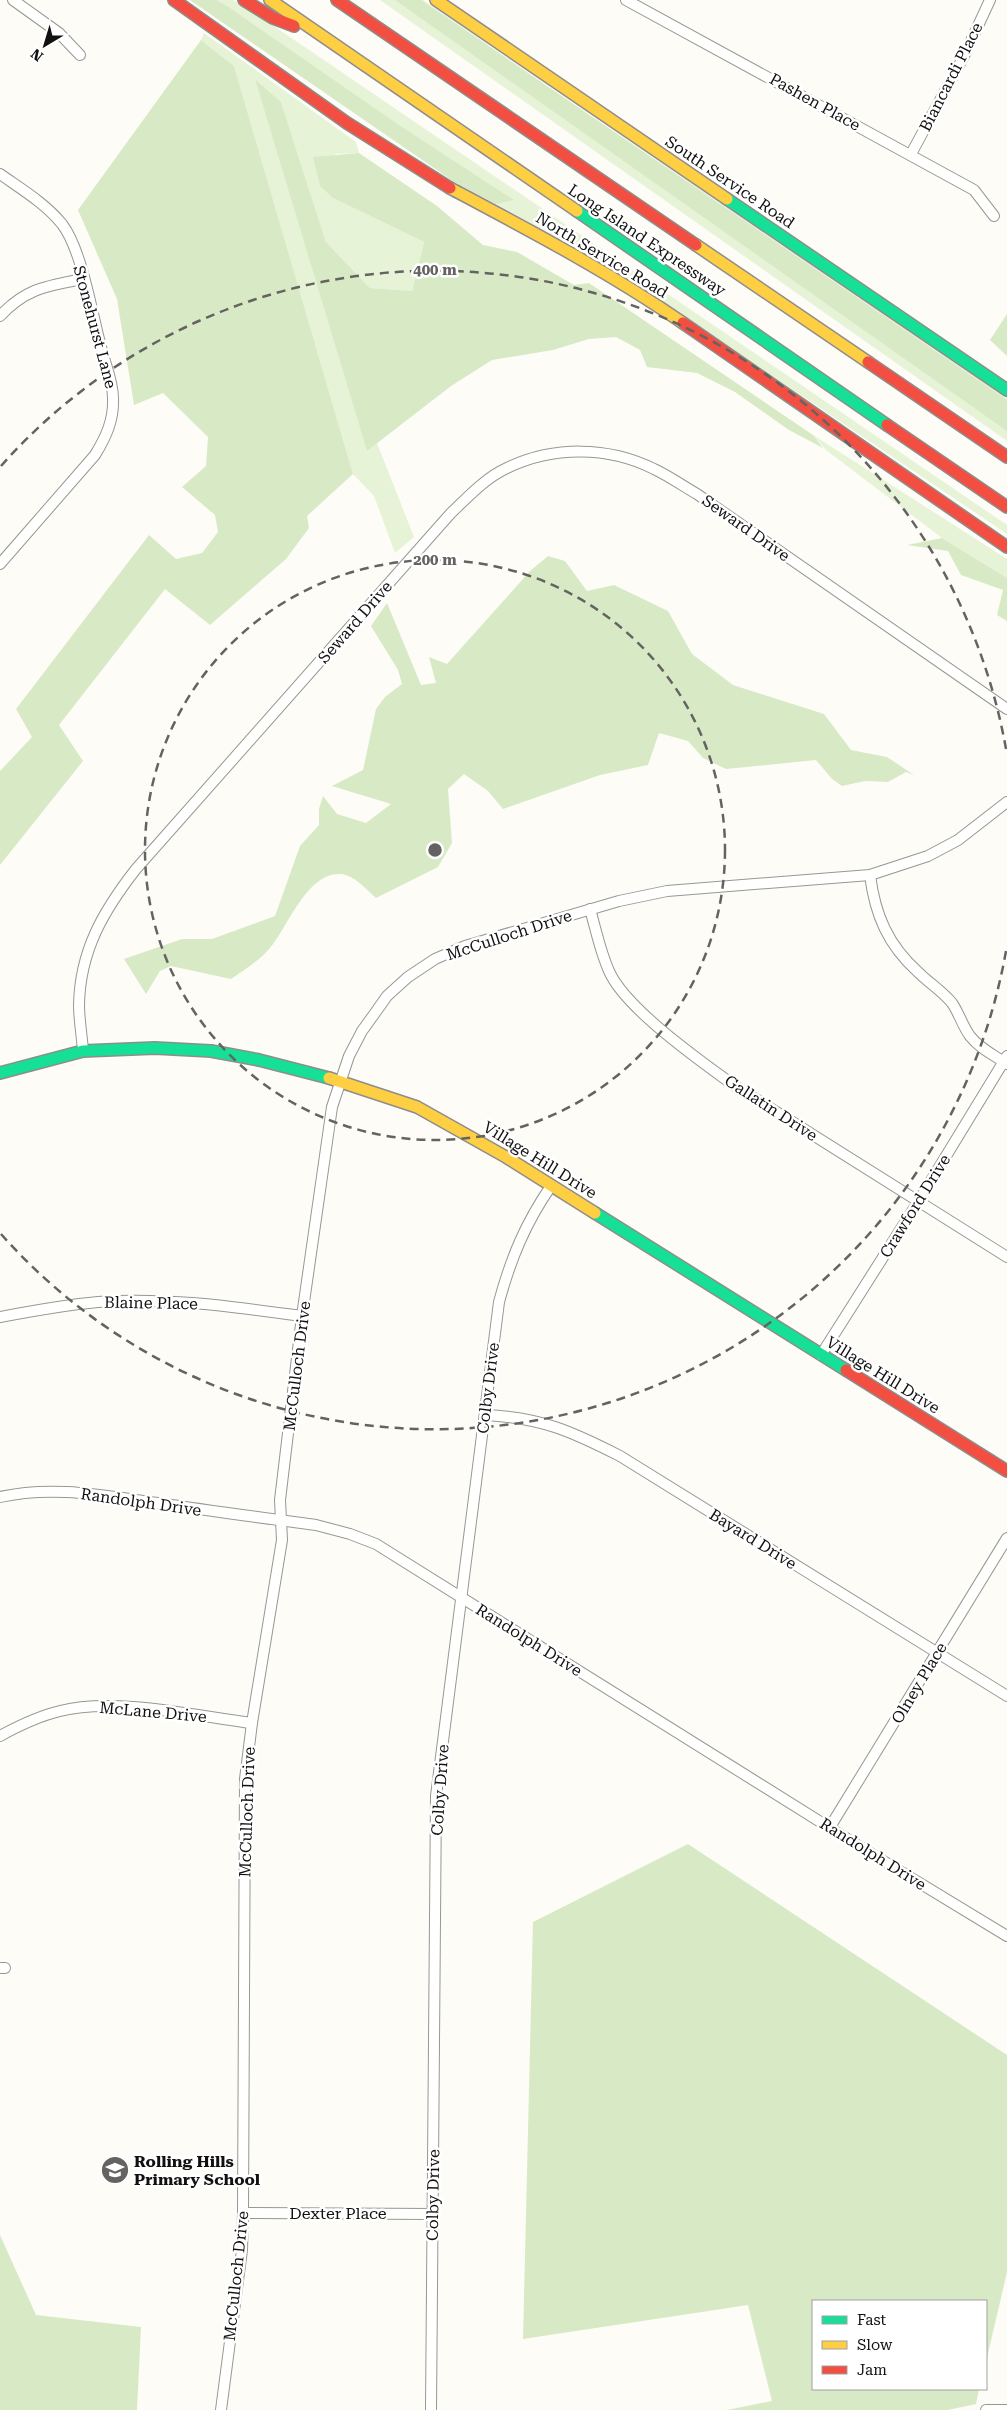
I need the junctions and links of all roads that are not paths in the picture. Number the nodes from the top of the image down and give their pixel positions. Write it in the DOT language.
graph roads {
  1 [pos="13,0"];
  2 [pos="174,0"];
  3 [pos="244,0"];
  4 [pos="270,0"];
  5 [pos="337,0"];
  6 [pos="357,0"];
  7 [pos="436,0"];
  8 [pos="626,0"];
  9 [pos="990,0"];
  10 [pos="324,37"];
  11 [pos="411,51"];
  12 [pos="80,54"];
  13 [pos="911,154"];
  14 [pos="0,174"];
  15 [pos="994,216"];
  16 [pos="83,279"];
  17 [pos="0,316"];
  18 [pos="1007,390"];
  19 [pos="1007,457"];
  20 [pos="1007,507"];
  21 [pos="1007,547"];
  22 [pos="0,564"];
  23 [pos="1007,709"];
  24 [pos="1007,802"];
  25 [pos="870,875"];
  26 [pos="590,909"];
  27 [pos="83,1051"];
  28 [pos="1006,1060"];
  29 [pos="0,1072"];
  30 [pos="340,1080"];
  31 [pos="551,1186"];
  32 [pos="918,1202"];
  33 [pos="1007,1257"];
  34 [pos="302,1316"];
  35 [pos="0,1317"];
  36 [pos="821,1356"];
  37 [pos="486,1415"];
  38 [pos="1007,1471"];
  39 [pos="0,1497"];
  40 [pos="281,1520"];
  41 [pos="1007,1538"];
  42 [pos="462,1599"];
  43 [pos="937,1653"];
  44 [pos="1007,1696"];
  45 [pos="252,1723"];
  46 [pos="0,1736"];
  47 [pos="830,1827"];
  48 [pos="1007,1936"];
  49 [pos="243,2213"];
  50 [pos="433,2214"];
  51 [pos="221,2410"];
  52 [pos="431,2410"];
  53 [pos="986,2410"];
  54 [pos="1007,2410"];
  1 -- 12 [label="street"];
  2 -- 21 [label="main road, North Service Road"];
  3 -- 10 [label="main road"];
  4 -- 10 [label="main road, Long Island Expressway"];
  5 -- 11 [label="main road, Long Island Expressway"];
  6 -- 11 [label="main road"];
  7 -- 18 [label="main road, South Service Road"];
  8 -- 13 [label="street, Pashen Place"];
  9 -- 13 [label="street, Biancardi Place"];
  10 -- 20 [label="main road, Long Island Expressway"];
  11 -- 19 [label="main road, Long Island Expressway"];
  13 -- 15 [label="street, Pashen Place"];
  14 -- 16 [label="street, Stonehurst Lane"];
  16 -- 17 [label="street"];
  16 -- 22 [label="street, Stonehurst Lane"];
  23 -- 27 [label="street, Seward Drive"];
  24 -- 25 [label="street, McCulloch Drive"];
  25 -- 26 [label="street, McCulloch Drive"];
  25 -- 28 [label="street"];
  26 -- 30 [label="street, McCulloch Drive"];
  26 -- 32 [label="street, Gallatin Drive"];
  27 -- 29 [label="main road, Village Hill Drive"];
  27 -- 30 [label="main road, Village Hill Drive"];
  28 -- 32 [label="street, Crawford Drive"];
  30 -- 31 [label="main road, Village Hill Drive"];
  30 -- 34 [label="street, McCulloch Drive"];
  31 -- 36 [label="main road, Village Hill Drive"];
  31 -- 37 [label="street, Colby Drive"];
  32 -- 33 [label="street, Gallatin Drive"];
  32 -- 36 [label="street, Crawford Drive"];
  34 -- 35 [label="street, Blaine Place"];
  34 -- 40 [label="street, McCulloch Drive"];
  36 -- 38 [label="main road, Village Hill Drive"];
  37 -- 42 [label="street, Colby Drive"];
  37 -- 43 [label="street, Bayard Drive"];
  39 -- 40 [label="street, Randolph Drive"];
  40 -- 42 [label="street, Randolph Drive"];
  40 -- 45 [label="street, McCulloch Drive"];
  41 -- 43 [label="street, Olney Place"];
  42 -- 47 [label="street, Randolph Drive"];
  42 -- 50 [label="street, Colby Drive"];
  43 -- 44 [label="street, Bayard Drive"];
  43 -- 47 [label="street, Olney Place"];
  45 -- 46 [label="street, McLane Drive"];
  45 -- 49 [label="street, McCulloch Drive"];
  47 -- 48 [label="street, Randolph Drive"];
  49 -- 50 [label="street, Dexter Place"];
  49 -- 51 [label="street, McCulloch Drive"];
  50 -- 52 [label="street, Colby Drive"];
  53 -- 54 [label="street"];
}
